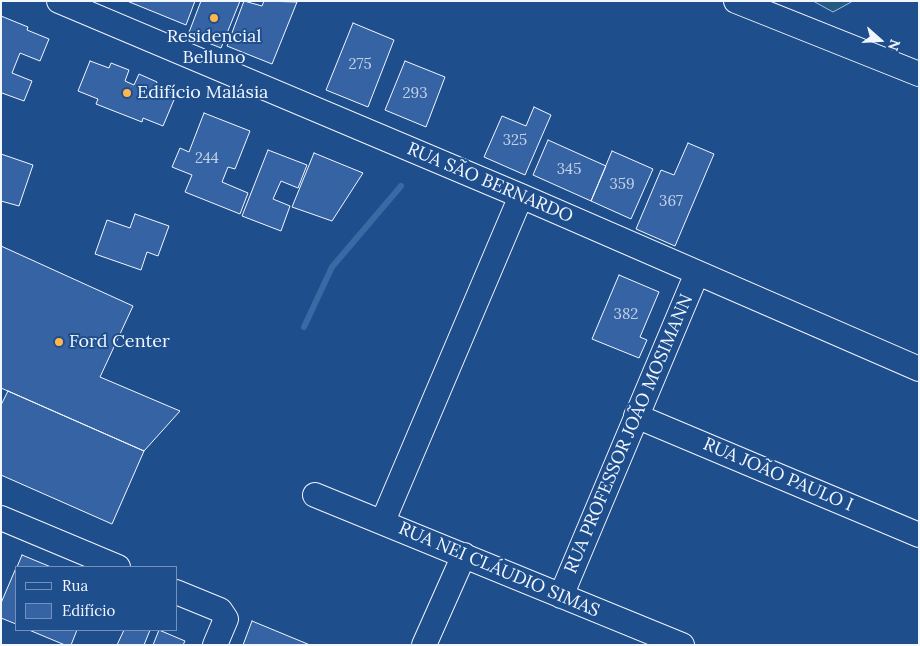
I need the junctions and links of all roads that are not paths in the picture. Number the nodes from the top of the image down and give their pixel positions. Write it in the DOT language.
graph roads {
  1 [pos="59,1"];
  2 [pos="736,1"];
  3 [pos="919,74"];
  4 [pos="521,196"];
  5 [pos="697,273"];
  6 [pos="919,369"];
  7 [pos="636,416"];
  8 [pos="315,495"];
  9 [pos="1,518"];
  10 [pos="383,521"];
  11 [pos="919,535"];
  12 [pos="464,556"];
  13 [pos="116,566"];
  14 [pos="178,593"];
  15 [pos="561,596"];
  16 [pos="635,636"];
  17 [pos="215,645"];
  18 [pos="424,645"];
  19 [pos="682,645"];
  1 -- 4 [label="street, RUA SÃO BERNARDO"];
  2 -- 3 [label="street"];
  4 -- 5 [label="street, RUA SÃO BERNARDO"];
  4 -- 10 [label="street"];
  5 -- 6 [label="street, RUA SÃO BERNARDO"];
  5 -- 7 [label="street, RUA PROFESSOR JOÃO MOSIMANN"];
  7 -- 11 [label="street, RUA JOÃO PAULO I"];
  7 -- 15 [label="street, RUA PROFESSOR JOÃO MOSIMANN"];
  8 -- 10 [label="street, RUA NEI CLÁUDIO SIMAS"];
  9 -- 13 [label="street"];
  10 -- 12 [label="street, RUA NEI CLÁUDIO SIMAS"];
  12 -- 15 [label="street, RUA NEI CLÁUDIO SIMAS"];
  12 -- 18 [label="street"];
  14 -- 17 [label="street"];
  15 -- 16 [label="street, RUA NEI CLÁUDIO SIMAS"];
  16 -- 19 [label="street, RUA NEI CLÁUDIO SIMAS"];
}
